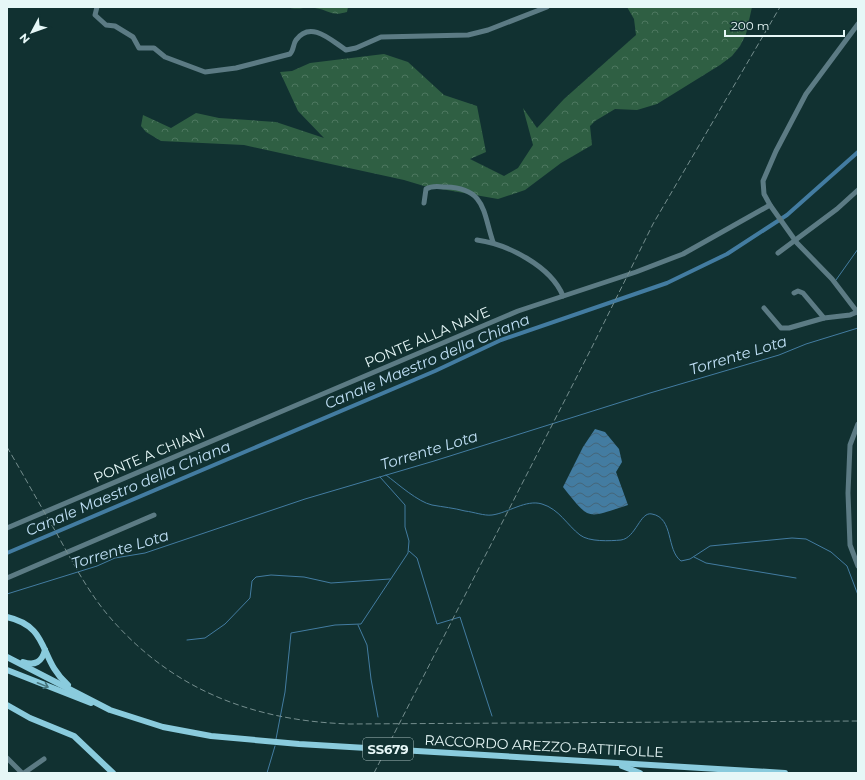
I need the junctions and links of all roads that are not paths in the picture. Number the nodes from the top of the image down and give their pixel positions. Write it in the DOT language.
graph roads {
  1 [pos="98,7"];
  2 [pos="547,7"];
  3 [pos="858,24"];
  4 [pos="858,190"];
  5 [pos="424,203"];
  6 [pos="771,206"];
  7 [pos="796,239"];
  8 [pos="477,240"];
  9 [pos="493,242"];
  10 [pos="778,253"];
  11 [pos="794,293"];
  12 [pos="564,296"];
  13 [pos="764,308"];
  14 [pos="858,313"];
  15 [pos="824,318"];
  16 [pos="301,404"];
  17 [pos="858,424"];
  18 [pos="154,515"];
  19 [pos="7,528"];
  20 [pos="858,566"];
  21 [pos="7,578"];
  22 [pos="7,617"];
  23 [pos="45,650"];
  24 [pos="7,656"];
  25 [pos="7,670"];
  26 [pos="77,692"];
  27 [pos="7,705"];
  28 [pos="110,710"];
  29 [pos="7,758"];
  30 [pos="44,759"];
  31 [pos="610,762"];
  32 [pos="23,773"];
  33 [pos="113,773"];
  34 [pos="640,773"];
  35 [pos="785,773"];
  1 -- 2 [label="street"];
  3 -- 6 [label="street"];
  4 -- 7 [label="street"];
  5 -- 9 [label="street"];
  6 -- 7 [label="street"];
  6 -- 12 [label="street, PONTE ALLA NAVE"];
  7 -- 10 [label="street"];
  7 -- 14 [label="street"];
  8 -- 9 [label="street"];
  9 -- 12 [label="street"];
  11 -- 15 [label="street"];
  12 -- 16 [label="street, PONTE ALLA NAVE"];
  13 -- 15 [label="street"];
  14 -- 15 [label="street"];
  16 -- 19 [label="street, PONTE A CHIANI"];
  17 -- 20 [label="street"];
  18 -- 21 [label="street"];
  22 -- 23 [label="main road"];
  23 -- 24 [label="main road"];
  23 -- 26 [label="main road"];
  24 -- 26 [label="main road, RACCORDO AREZZO-BATTIFOLLE / SS679"];
  25 -- 28 [label="main road, one-way"];
  26 -- 28 [label="main road, RACCORDO AREZZO-BATTIFOLLE / SS679"];
  27 -- 33 [label="main road"];
  28 -- 31 [label="main road, RACCORDO AREZZO-BATTIFOLLE / SS679"];
  29 -- 32 [label="street"];
  30 -- 32 [label="street"];
  31 -- 34 [label="main road"];
  31 -- 35 [label="main road, RACCORDO AREZZO-BATTIFOLLE / SS679"];
}
